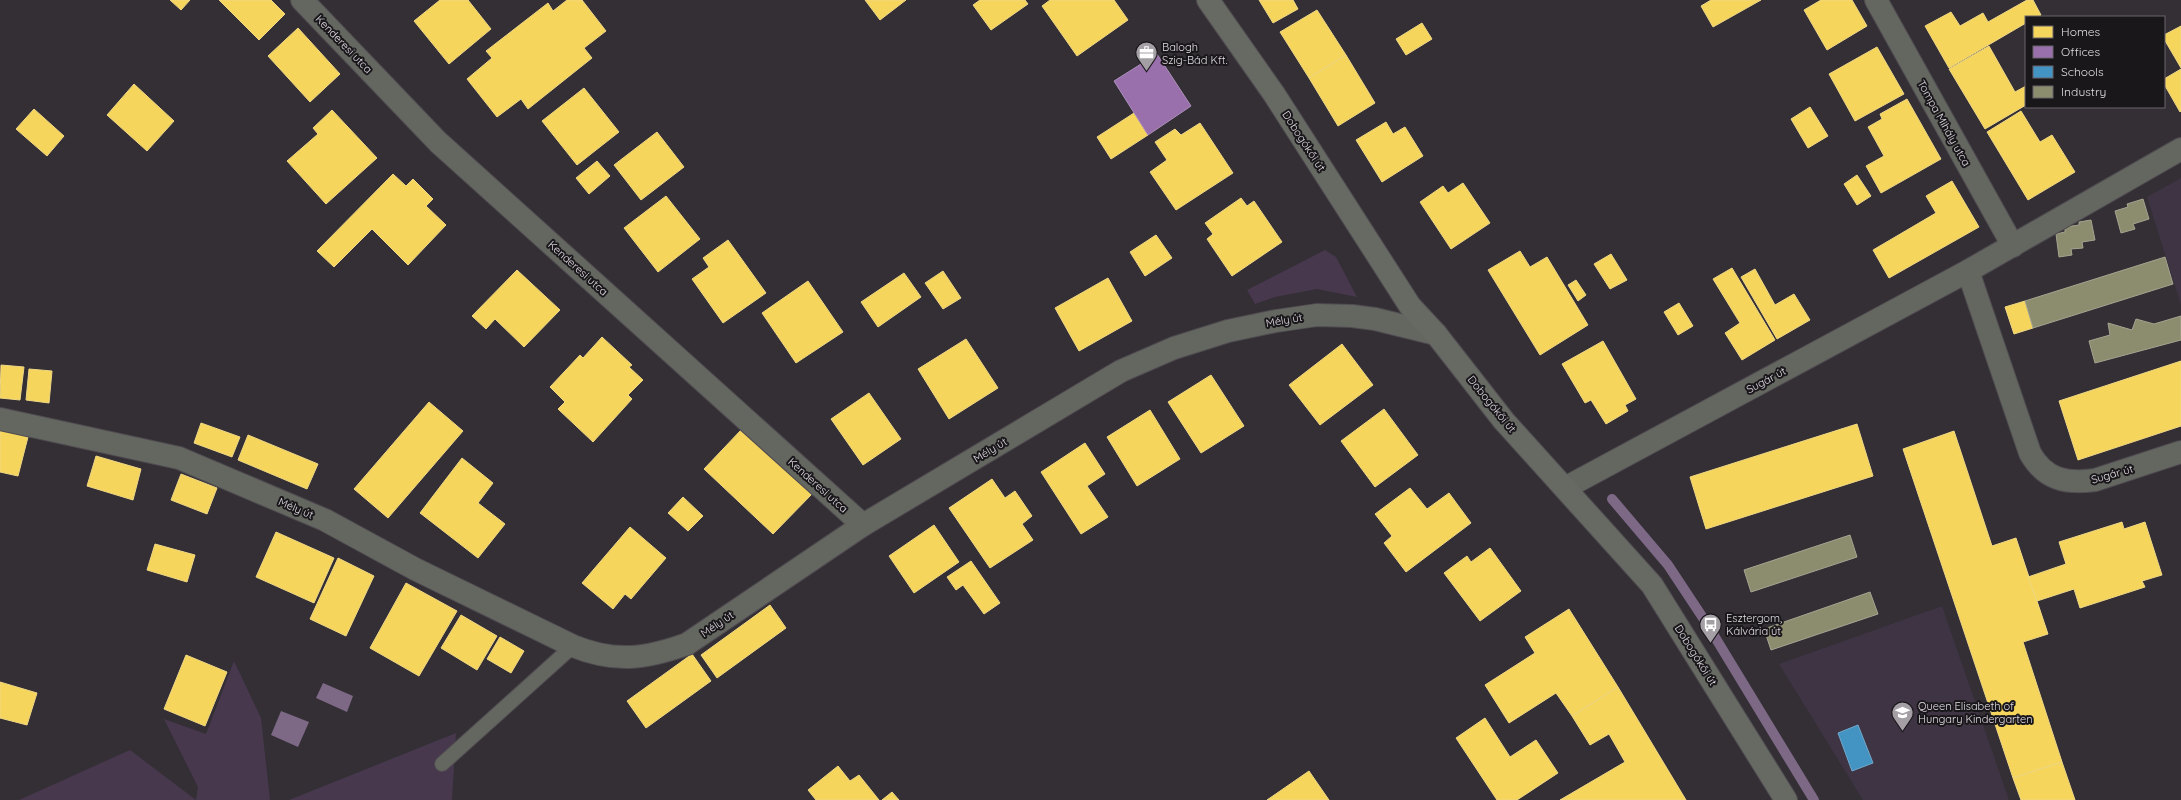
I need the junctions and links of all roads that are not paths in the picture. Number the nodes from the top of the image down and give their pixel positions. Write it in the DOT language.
graph roads {
  1 [pos="302,0"];
  2 [pos="1208,0"];
  3 [pos="1876,0"];
  4 [pos="2181,149"];
  5 [pos="2013,246"];
  6 [pos="1968,271"];
  7 [pos="1436,334"];
  8 [pos="0,419"];
  9 [pos="2181,452"];
  10 [pos="1565,488"];
  11 [pos="863,525"];
  12 [pos="573,646"];
  13 [pos="442,764"];
  14 [pos="1786,800"];
  1 -- 11 [label="street, Kenderesi utca"];
  2 -- 7 [label="main road, Dobogókői út"];
  3 -- 5 [label="street, Tompa Mihály utca"];
  4 -- 5 [label="street, Sugár út"];
  5 -- 6 [label="street, Sugár út"];
  6 -- 9 [label="street, Sugár út"];
  6 -- 10 [label="street, Sugár út"];
  7 -- 10 [label="main road, Dobogókői út"];
  7 -- 11 [label="street, Mély út"];
  8 -- 12 [label="street, Mély út"];
  10 -- 14 [label="main road, Dobogókői út"];
  11 -- 12 [label="street, Mély út"];
  12 -- 13 [label="lane"];
}
